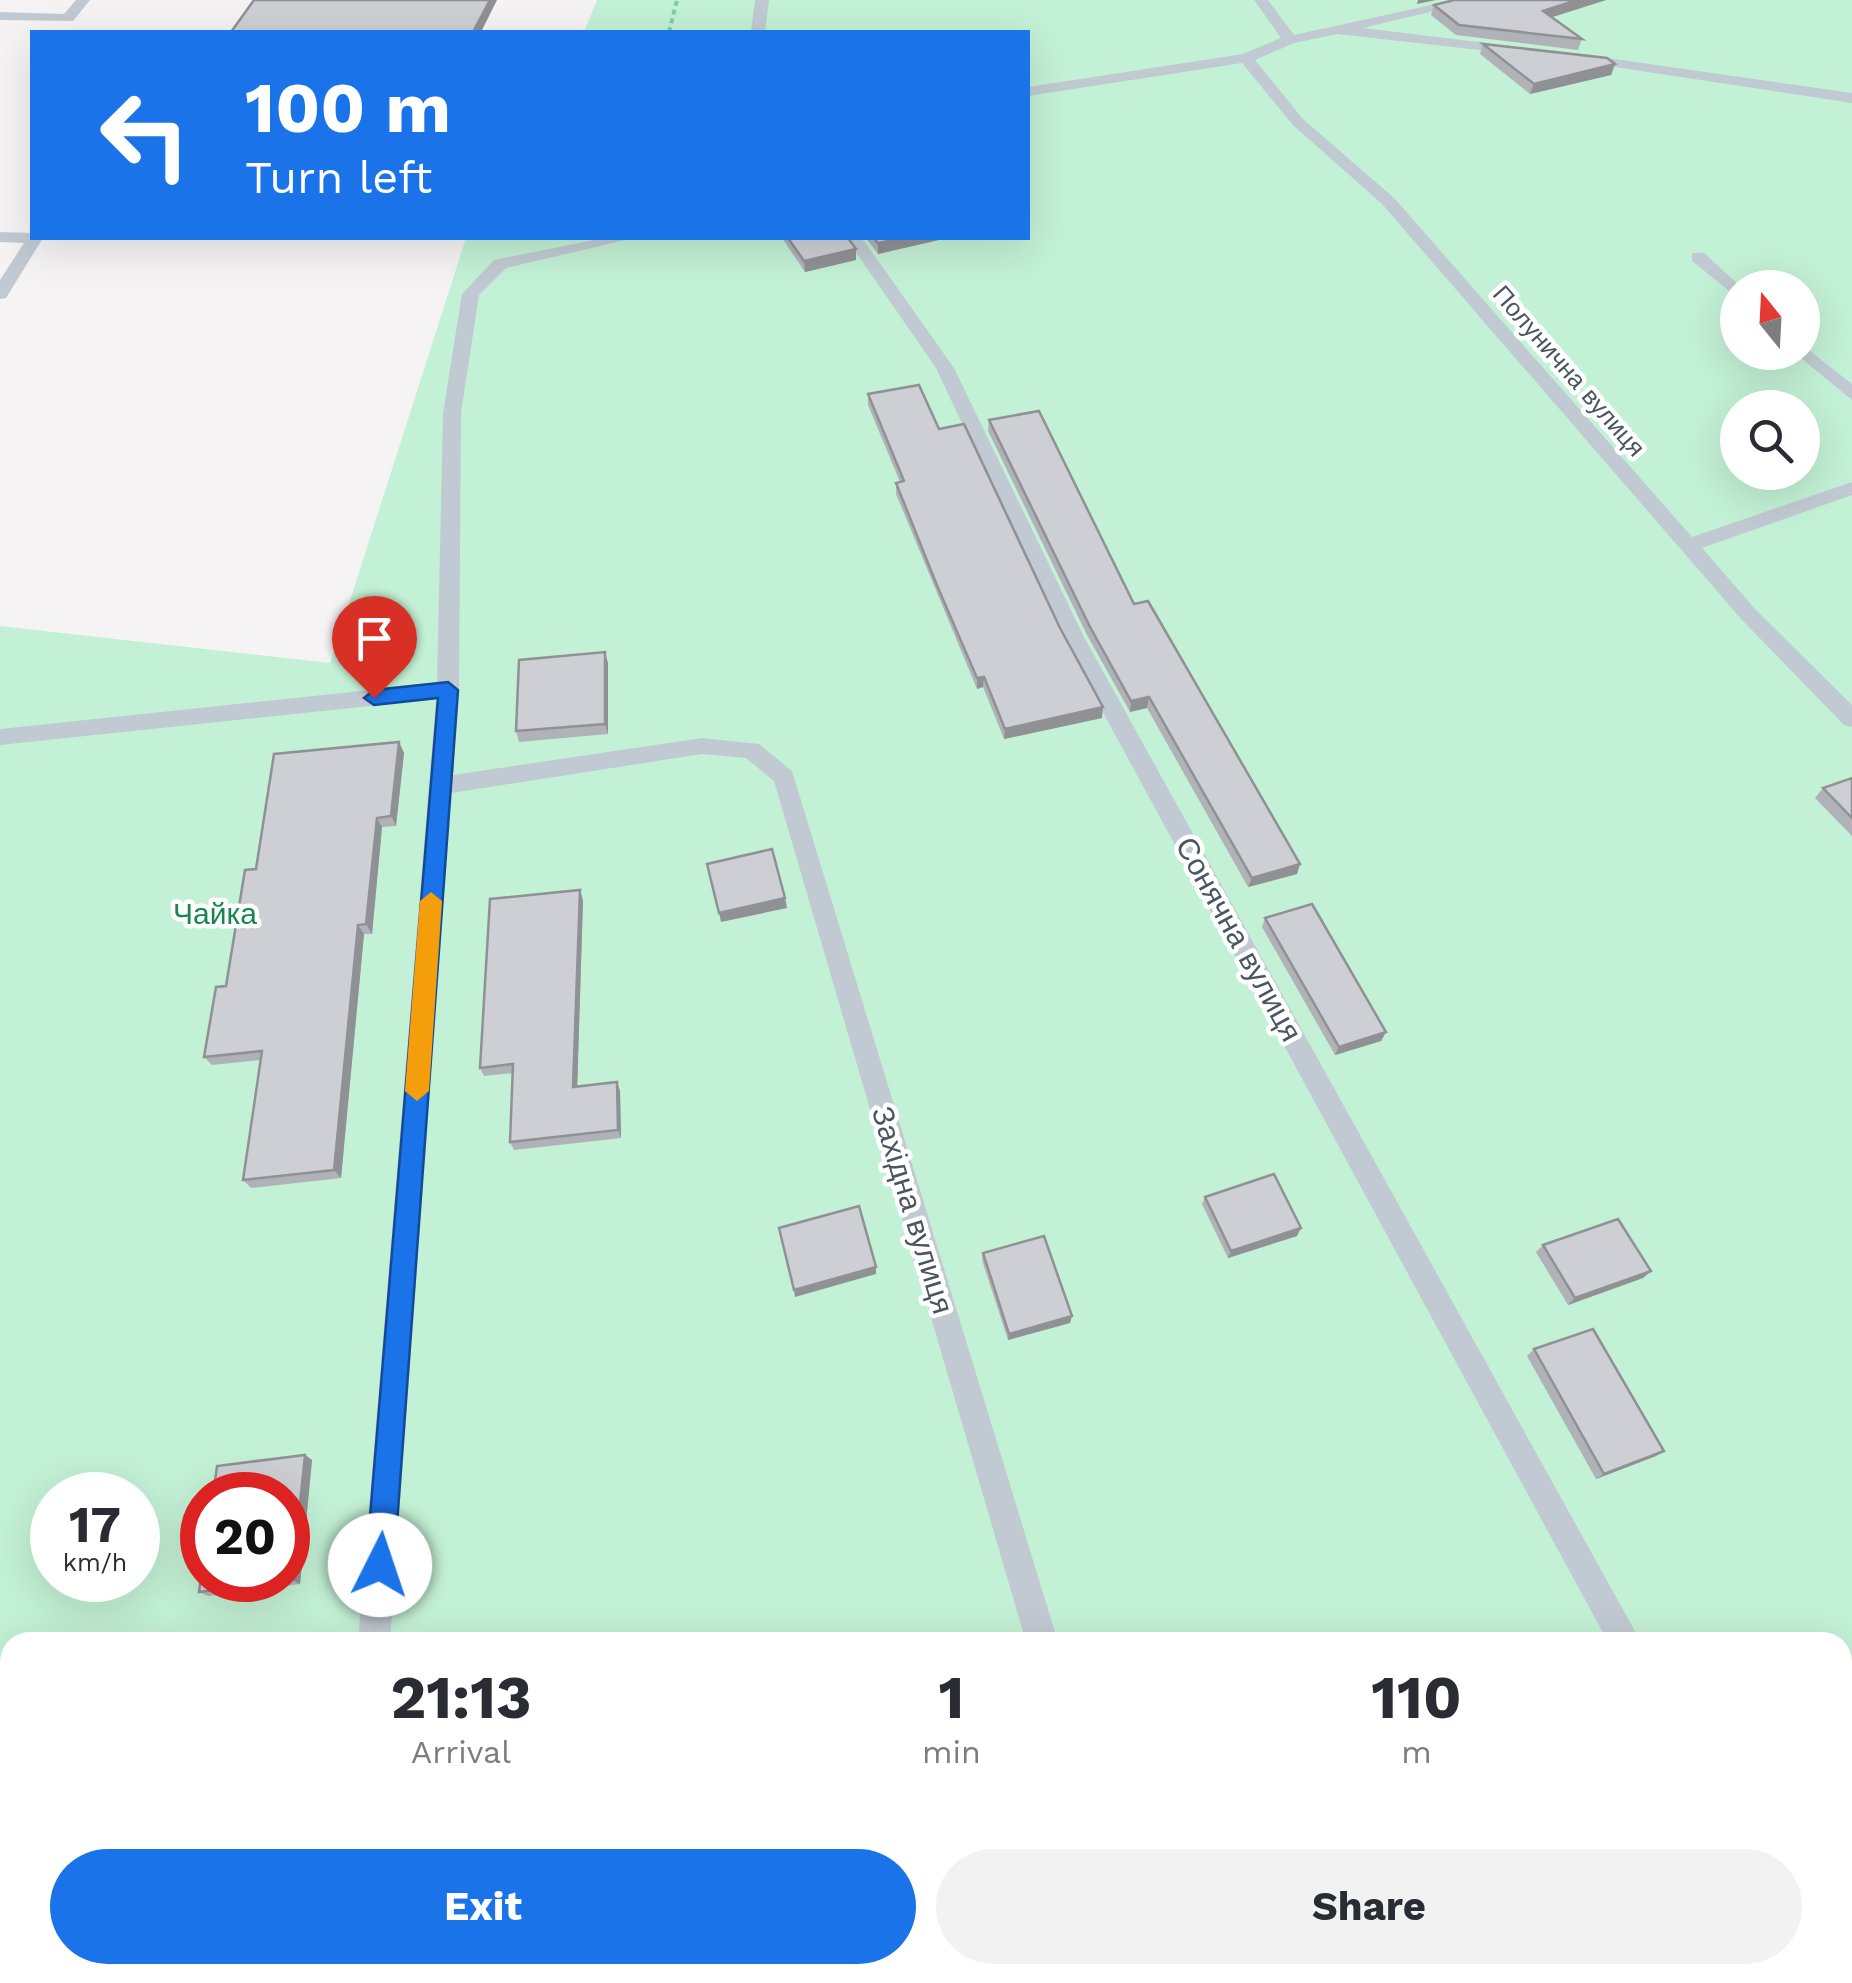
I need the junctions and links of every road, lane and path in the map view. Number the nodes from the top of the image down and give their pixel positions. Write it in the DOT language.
graph roads {
  1 [pos="82,0"];
  2 [pos="677,0"];
  3 [pos="762,0"];
  4 [pos="1261,0"];
  5 [pos="1473,0"];
  6 [pos="0,16"];
  7 [pos="670,30"];
  8 [pos="758,30"];
  9 [pos="1338,30"];
  10 [pos="1290,40"];
  11 [pos="1542,53"];
  12 [pos="1560,56"];
  13 [pos="1246,58"];
  14 [pos="1030,92"];
  15 [pos="1852,98"];
  16 [pos="0,236"];
  17 [pos="30,238"];
  18 [pos="34,240"];
  19 [pos="616,240"];
  20 [pos="855,240"];
  21 [pos="1698,258"];
  22 [pos="1720,277"];
  23 [pos="0,294"];
  24 [pos="1820,366"];
  25 [pos="1852,394"];
  26 [pos="1852,488"];
  27 [pos="1688,546"];
  28 [pos="448,690"];
  29 [pos="1852,719"];
  30 [pos="0,737"];
  31 [pos="440,786"];
  32 [pos="375,1632"];
  33 [pos="1039,1632"];
  34 [pos="1620,1632"];
  1 -- 6 [label="lane"];
  2 -- 7 [label="path"];
  3 -- 8 [label="lane"];
  4 -- 10 [label="lane"];
  5 -- 9 [label="lane"];
  9 -- 10 [label="lane"];
  9 -- 11 [label="lane"];
  10 -- 13 [label="lane"];
  12 -- 15 [label="lane"];
  13 -- 14 [label="lane"];
  13 -- 27 [label="lane, Полунична вулиця"];
  16 -- 17 [label="lane"];
  18 -- 23 [label="lane"];
  19 -- 28 [label="lane"];
  20 -- 34 [label="lane, Сонячна вулиця"];
  21 -- 22 [label="lane"];
  24 -- 25 [label="lane"];
  26 -- 27 [label="lane"];
  27 -- 29 [label="lane, Полунична вулиця"];
  28 -- 30 [label="lane"];
  28 -- 31 [label="lane"];
  31 -- 32 [label="lane"];
  31 -- 33 [label="lane, Західна вулиця"];
}
